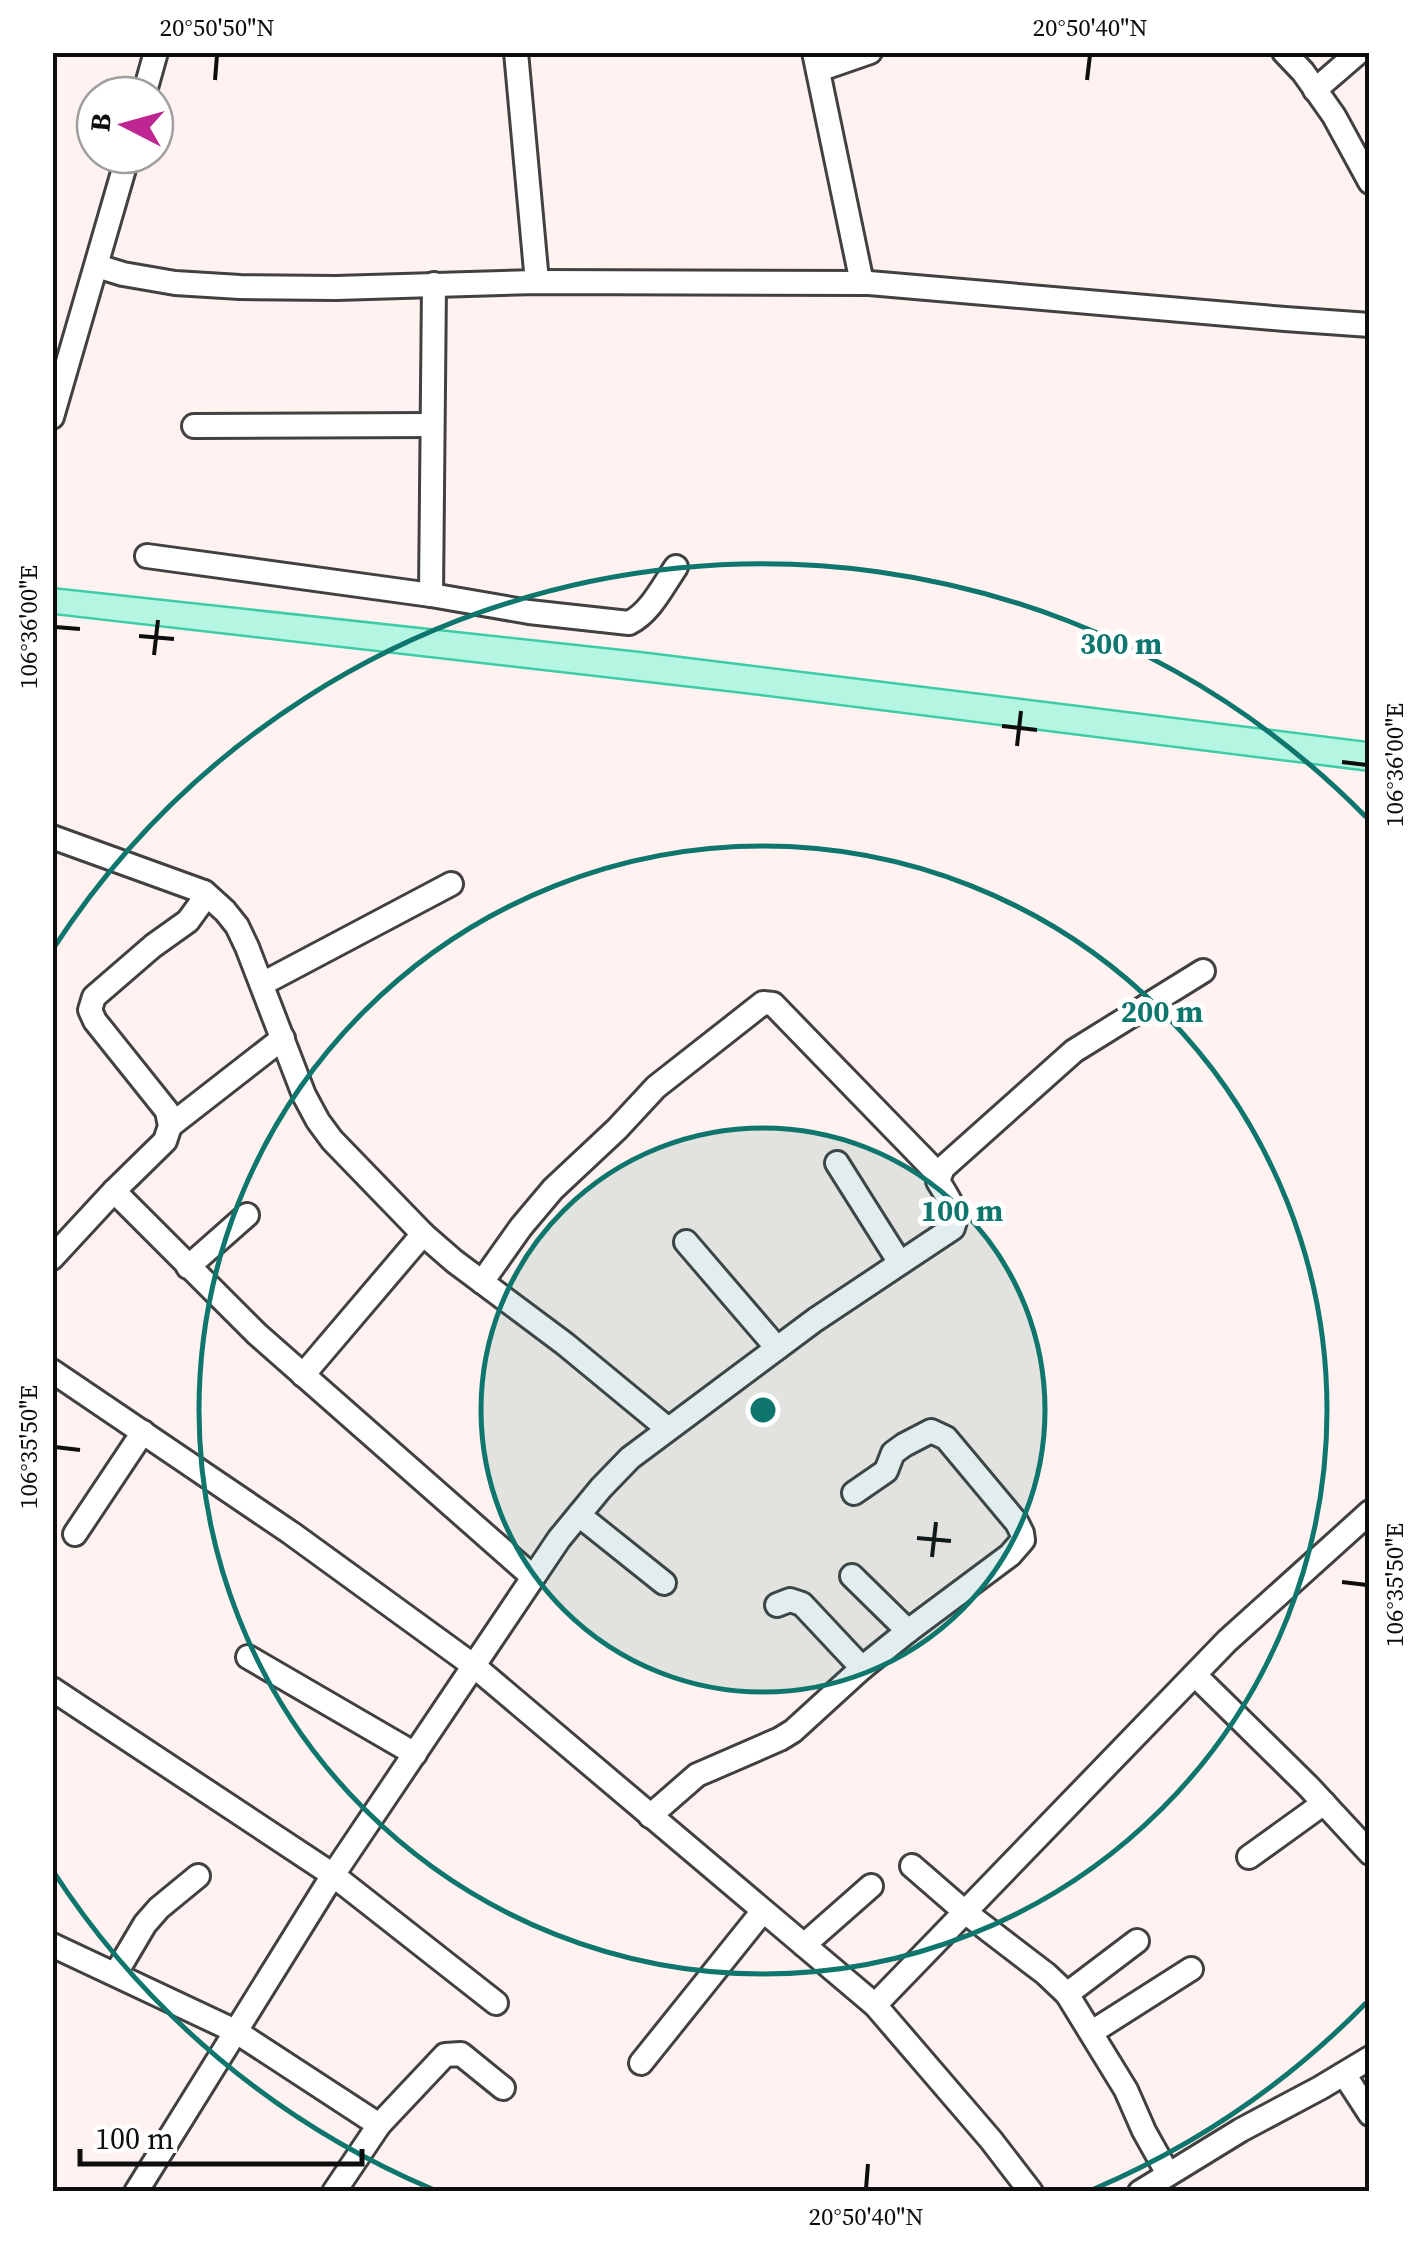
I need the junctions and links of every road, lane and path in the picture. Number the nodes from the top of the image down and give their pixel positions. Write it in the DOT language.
graph roads {
  1 [pos="516,52"];
  2 [pos="870,52"];
  3 [pos="1284,52"];
  4 [pos="1358,52"];
  5 [pos="816,61"];
  6 [pos="1316,90"];
  7 [pos="122,175"];
  8 [pos="1370,182"];
  9 [pos="97,266"];
  10 [pos="538,282"];
  11 [pos="862,283"];
  12 [pos="434,284"];
  13 [pos="1370,325"];
  14 [pos="52,417"];
  15 [pos="432,425"];
  16 [pos="194,426"];
  17 [pos="147,556"];
  18 [pos="676,567"];
  19 [pos="431,595"];
  20 [pos="52,836"];
  21 [pos="451,884"];
  22 [pos="204,892"];
  23 [pos="1203,971"];
  24 [pos="262,984"];
  25 [pos="283,1038"];
  26 [pos="170,1126"];
  27 [pos="837,1163"];
  28 [pos="939,1174"];
  29 [pos="114,1190"];
  30 [pos="247,1214"];
  31 [pos="423,1234"];
  32 [pos="686,1242"];
  33 [pos="52,1258"];
  34 [pos="900,1264"];
  35 [pos="188,1266"];
  36 [pos="482,1282"];
  37 [pos="777,1348"];
  38 [pos="52,1371"];
  39 [pos="303,1375"];
  40 [pos="668,1429"];
  41 [pos="143,1432"];
  42 [pos="854,1493"];
  43 [pos="1370,1512"];
  44 [pos="578,1515"];
  45 [pos="75,1534"];
  46 [pos="852,1576"];
  47 [pos="534,1578"];
  48 [pos="664,1583"];
  49 [pos="777,1604"];
  50 [pos="908,1631"];
  51 [pos="248,1657"];
  52 [pos="474,1666"];
  53 [pos="862,1668"];
  54 [pos="1195,1675"];
  55 [pos="52,1690"];
  56 [pos="415,1754"];
  57 [pos="1324,1803"];
  58 [pos="650,1816"];
  59 [pos="1369,1850"];
  60 [pos="1250,1857"];
  61 [pos="912,1866"];
  62 [pos="198,1876"];
  63 [pos="334,1876"];
  64 [pos="871,1886"];
  65 [pos="763,1912"];
  66 [pos="965,1912"];
  67 [pos="1137,1940"];
  68 [pos="52,1944"];
  69 [pos="804,1945"];
  70 [pos="1190,1969"];
  71 [pos="116,1973"];
  72 [pos="1067,1994"];
  73 [pos="496,2003"];
  74 [pos="875,2005"];
  75 [pos="235,2031"];
  76 [pos="1092,2032"];
  77 [pos="1370,2058"];
  78 [pos="641,2063"];
  79 [pos="1344,2074"];
  80 [pos="503,2088"];
  81 [pos="1370,2114"];
  82 [pos="380,2125"];
  83 [pos="1168,2174"];
  84 [pos="136,2192"];
  85 [pos="334,2192"];
  86 [pos="1031,2192"];
  87 [pos="1140,2192"];
  1 -- 10 [label="street"];
  2 -- 5 [label="street"];
  3 -- 6 [label="street"];
  4 -- 6 [label="street"];
  5 -- 11 [label="street"];
  6 -- 8 [label="street"];
  7 -- 9 [label="street"];
  9 -- 12 [label="street"];
  9 -- 14 [label="street"];
  10 -- 11 [label="street"];
  10 -- 12 [label="street"];
  11 -- 13 [label="street"];
  12 -- 15 [label="street"];
  15 -- 16 [label="street"];
  15 -- 19 [label="street"];
  17 -- 19 [label="street"];
  18 -- 19 [label="street"];
  20 -- 22 [label="street"];
  21 -- 24 [label="street"];
  22 -- 24 [label="street"];
  22 -- 26 [label="street"];
  23 -- 28 [label="street"];
  24 -- 25 [label="street"];
  25 -- 26 [label="street"];
  25 -- 31 [label="street"];
  26 -- 29 [label="street"];
  27 -- 34 [label="street"];
  28 -- 34 [label="street"];
  28 -- 36 [label="street"];
  29 -- 33 [label="street"];
  29 -- 35 [label="street"];
  30 -- 35 [label="street"];
  31 -- 36 [label="street"];
  31 -- 39 [label="street"];
  32 -- 37 [label="street"];
  34 -- 37 [label="street"];
  35 -- 39 [label="street"];
  36 -- 40 [label="street"];
  37 -- 40 [label="street"];
  38 -- 41 [label="street"];
  39 -- 47 [label="street"];
  40 -- 44 [label="street"];
  41 -- 45 [label="street"];
  41 -- 52 [label="street"];
  42 -- 50 [label="street"];
  43 -- 54 [label="street"];
  44 -- 47 [label="street"];
  44 -- 48 [label="street"];
  46 -- 50 [label="street"];
  47 -- 52 [label="street"];
  49 -- 53 [label="street"];
  50 -- 53 [label="street"];
  51 -- 56 [label="street"];
  52 -- 56 [label="street"];
  52 -- 58 [label="street"];
  53 -- 58 [label="street"];
  54 -- 57 [label="street"];
  54 -- 66 [label="street"];
  55 -- 63 [label="street"];
  56 -- 63 [label="street"];
  57 -- 59 [label="street"];
  57 -- 60 [label="street"];
  58 -- 65 [label="street"];
  61 -- 66 [label="street"];
  62 -- 71 [label="street"];
  63 -- 73 [label="street"];
  63 -- 75 [label="street"];
  64 -- 69 [label="street"];
  65 -- 69 [label="street"];
  65 -- 78 [label="street"];
  66 -- 72 [label="street"];
  66 -- 74 [label="street"];
  67 -- 72 [label="street"];
  68 -- 71 [label="street"];
  69 -- 74 [label="street"];
  70 -- 76 [label="street"];
  71 -- 75 [label="street"];
  72 -- 76 [label="street"];
  74 -- 86 [label="street"];
  75 -- 82 [label="street"];
  75 -- 84 [label="street"];
  76 -- 83 [label="street"];
  77 -- 79 [label="street"];
  79 -- 81 [label="street"];
  79 -- 83 [label="street"];
  80 -- 82 [label="street"];
  82 -- 85 [label="street"];
  83 -- 87 [label="street"];
}
